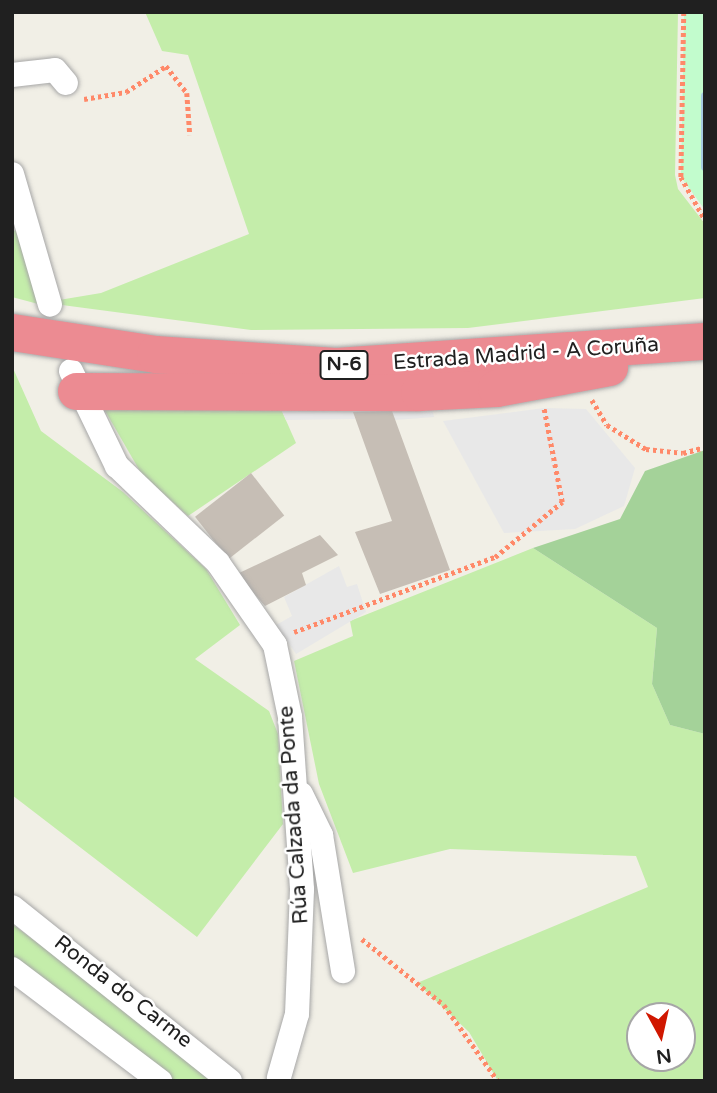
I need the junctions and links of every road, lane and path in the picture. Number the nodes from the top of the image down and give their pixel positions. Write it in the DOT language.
graph roads {
  1 [pos="684,12"];
  2 [pos="12,75"];
  3 [pos="66,83"];
  4 [pos="190,135"];
  5 [pos="12,174"];
  6 [pos="705,220"];
  7 [pos="50,305"];
  8 [pos="12,332"];
  9 [pos="691,343"];
  10 [pos="590,372"];
  11 [pos="546,380"];
  12 [pos="74,381"];
  13 [pos="705,447"];
  14 [pos="275,645"];
  15 [pos="296,784"];
  16 [pos="12,907"];
  17 [pos="336,918"];
  18 [pos="12,969"];
  19 [pos="343,971"];
  20 [pos="279,1077"];
  21 [pos="160,1081"];
  22 [pos="230,1081"];
  23 [pos="498,1081"];
  1 -- 6 [label="path"];
  2 -- 3 [label="street"];
  3 -- 4 [label="path"];
  5 -- 7 [label="street"];
  8 -- 9 [label="highway, Estrada Madrid - A Coruña / N-6"];
  9 -- 10 [label="highway"];
  10 -- 11 [label="highway"];
  10 -- 13 [label="path"];
  11 -- 12 [label="highway"];
  11 -- 14 [label="path"];
  12 -- 14 [label="street, Rúa Calzada da Ponte"];
  14 -- 15 [label="street, Rúa Calzada da Ponte"];
  15 -- 17 [label="street"];
  15 -- 20 [label="street, Rúa Calzada da Ponte"];
  16 -- 22 [label="street, Ronda do Carme"];
  17 -- 19 [label="street"];
  17 -- 23 [label="path"];
  18 -- 21 [label="street"];
}
